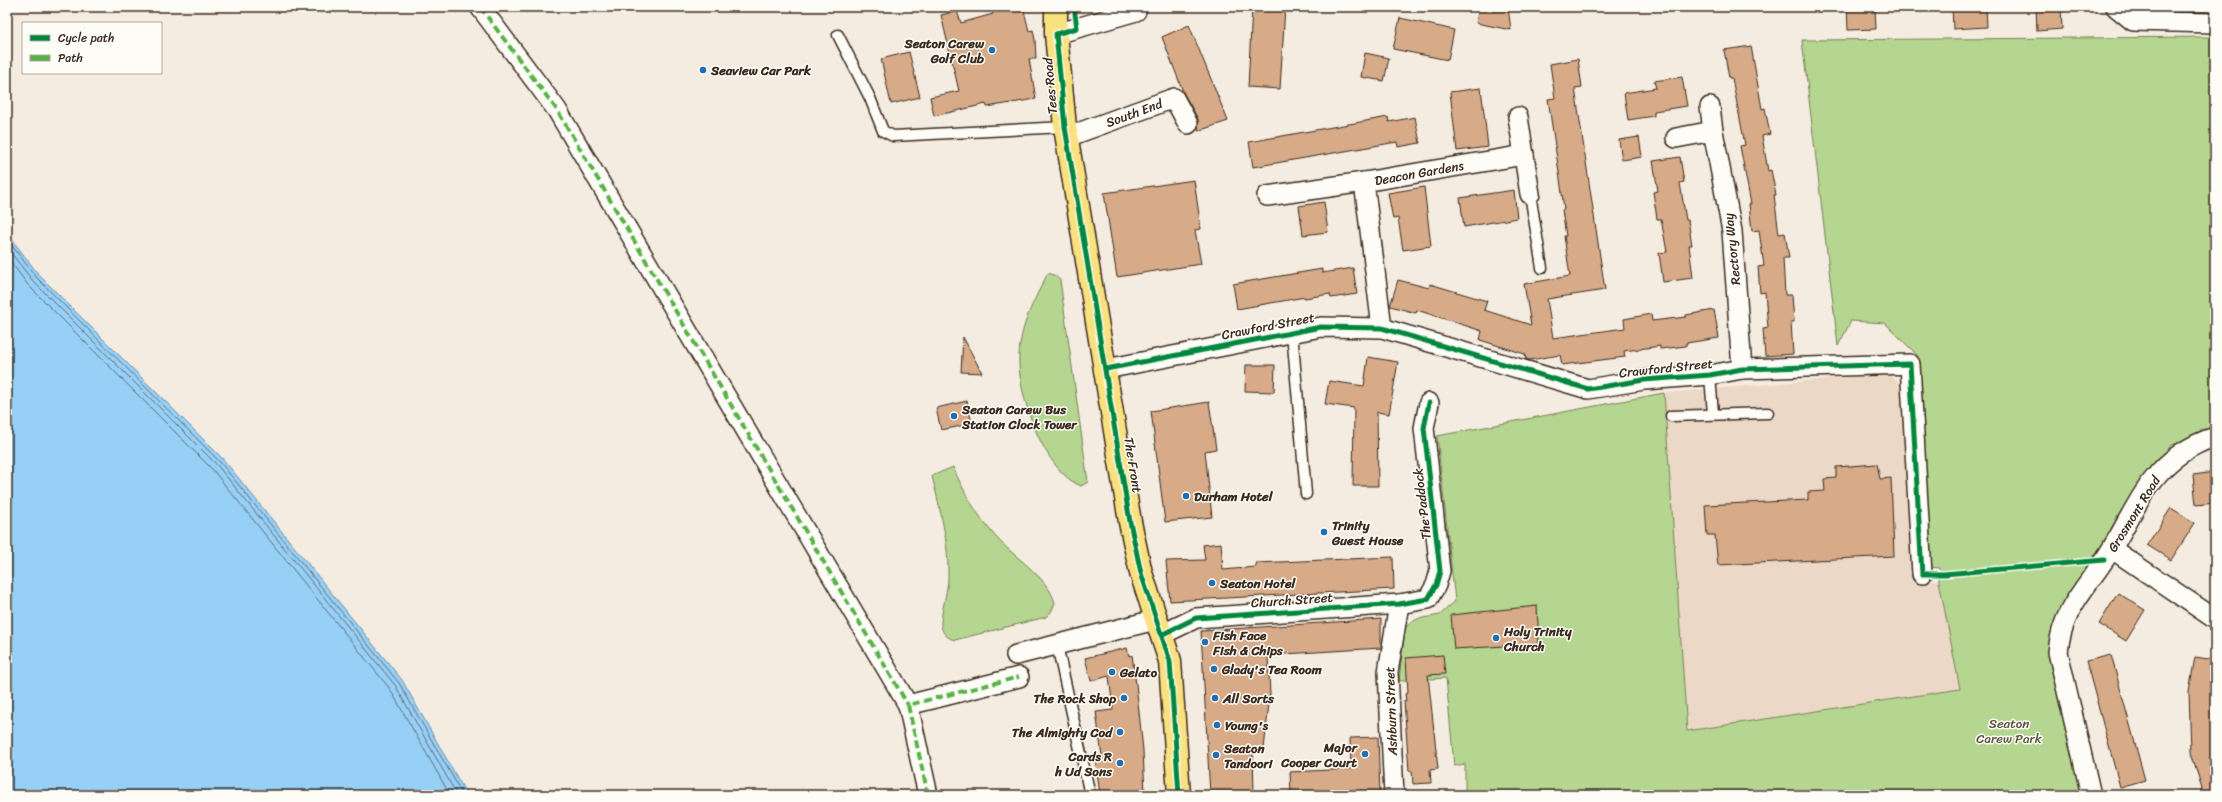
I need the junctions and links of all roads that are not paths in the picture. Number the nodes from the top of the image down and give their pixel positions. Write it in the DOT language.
graph roads {
  1 [pos="480,7"];
  2 [pos="1056,7"];
  3 [pos="1136,7"];
  4 [pos="2116,7"];
  5 [pos="2215,23"];
  6 [pos="1056,34"];
  7 [pos="838,35"];
  8 [pos="1710,106"];
  9 [pos="1518,117"];
  10 [pos="1188,124"];
  11 [pos="1713,131"];
  12 [pos="1066,132"];
  13 [pos="1676,138"];
  14 [pos="1524,155"];
  15 [pos="1364,182"];
  16 [pos="1530,194"];
  17 [pos="1267,196"];
  18 [pos="1542,268"];
  19 [pos="1382,328"];
  20 [pos="1292,332"];
  21 [pos="1106,369"];
  22 [pos="1742,369"];
  23 [pos="1710,375"];
  24 [pos="1429,403"];
  25 [pos="1768,413"];
  26 [pos="1713,414"];
  27 [pos="1671,416"];
  28 [pos="2215,437"];
  29 [pos="1306,494"];
  30 [pos="2112,549"];
  31 [pos="1922,574"];
  32 [pos="1428,599"];
  33 [pos="1399,604"];
  34 [pos="2215,619"];
  35 [pos="1158,628"];
  36 [pos="1057,645"];
  37 [pos="908,705"];
  38 [pos="928,795"];
  39 [pos="1090,795"];
  40 [pos="1179,795"];
  41 [pos="1394,795"];
  42 [pos="2091,795"];
  1 -- 37 [label="street"];
  2 -- 6 [label="main road, Tees Road"];
  3 -- 6 [label="street"];
  4 -- 5 [label="street"];
  6 -- 12 [label="main road, Tees Road"];
  7 -- 12 [label="lane"];
  8 -- 11 [label="street, Rectory Way"];
  9 -- 14 [label="street"];
  10 -- 12 [label="street, South End"];
  11 -- 13 [label="street"];
  11 -- 22 [label="street, Rectory Way"];
  12 -- 21 [label="main road, The Front"];
  14 -- 15 [label="street, Deacon Gardens"];
  14 -- 16 [label="street"];
  15 -- 17 [label="street"];
  15 -- 19 [label="street, Deacon Gardens"];
  16 -- 18 [label="lane"];
  19 -- 20 [label="street, Crawford Street"];
  19 -- 23 [label="street, Crawford Street"];
  20 -- 21 [label="street, Crawford Street"];
  20 -- 29 [label="lane"];
  21 -- 35 [label="main road, The Front"];
  22 -- 23 [label="street, Crawford Street"];
  22 -- 31 [label="street, Crawford Street"];
  23 -- 26 [label="lane"];
  24 -- 32 [label="street, The Paddock"];
  25 -- 26 [label="lane"];
  26 -- 27 [label="lane"];
  28 -- 30 [label="street, Grosmont Road"];
  30 -- 34 [label="street"];
  30 -- 42 [label="street, Grosmont Road"];
  32 -- 33 [label="street, Church Street"];
  33 -- 35 [label="street, Church Street"];
  33 -- 41 [label="street, Ashburn Street"];
  35 -- 36 [label="street, Church Street"];
  35 -- 40 [label="main road, The Front"];
  36 -- 37 [label="street, Church Street"];
  36 -- 39 [label="lane"];
  37 -- 38 [label="street"];
}
